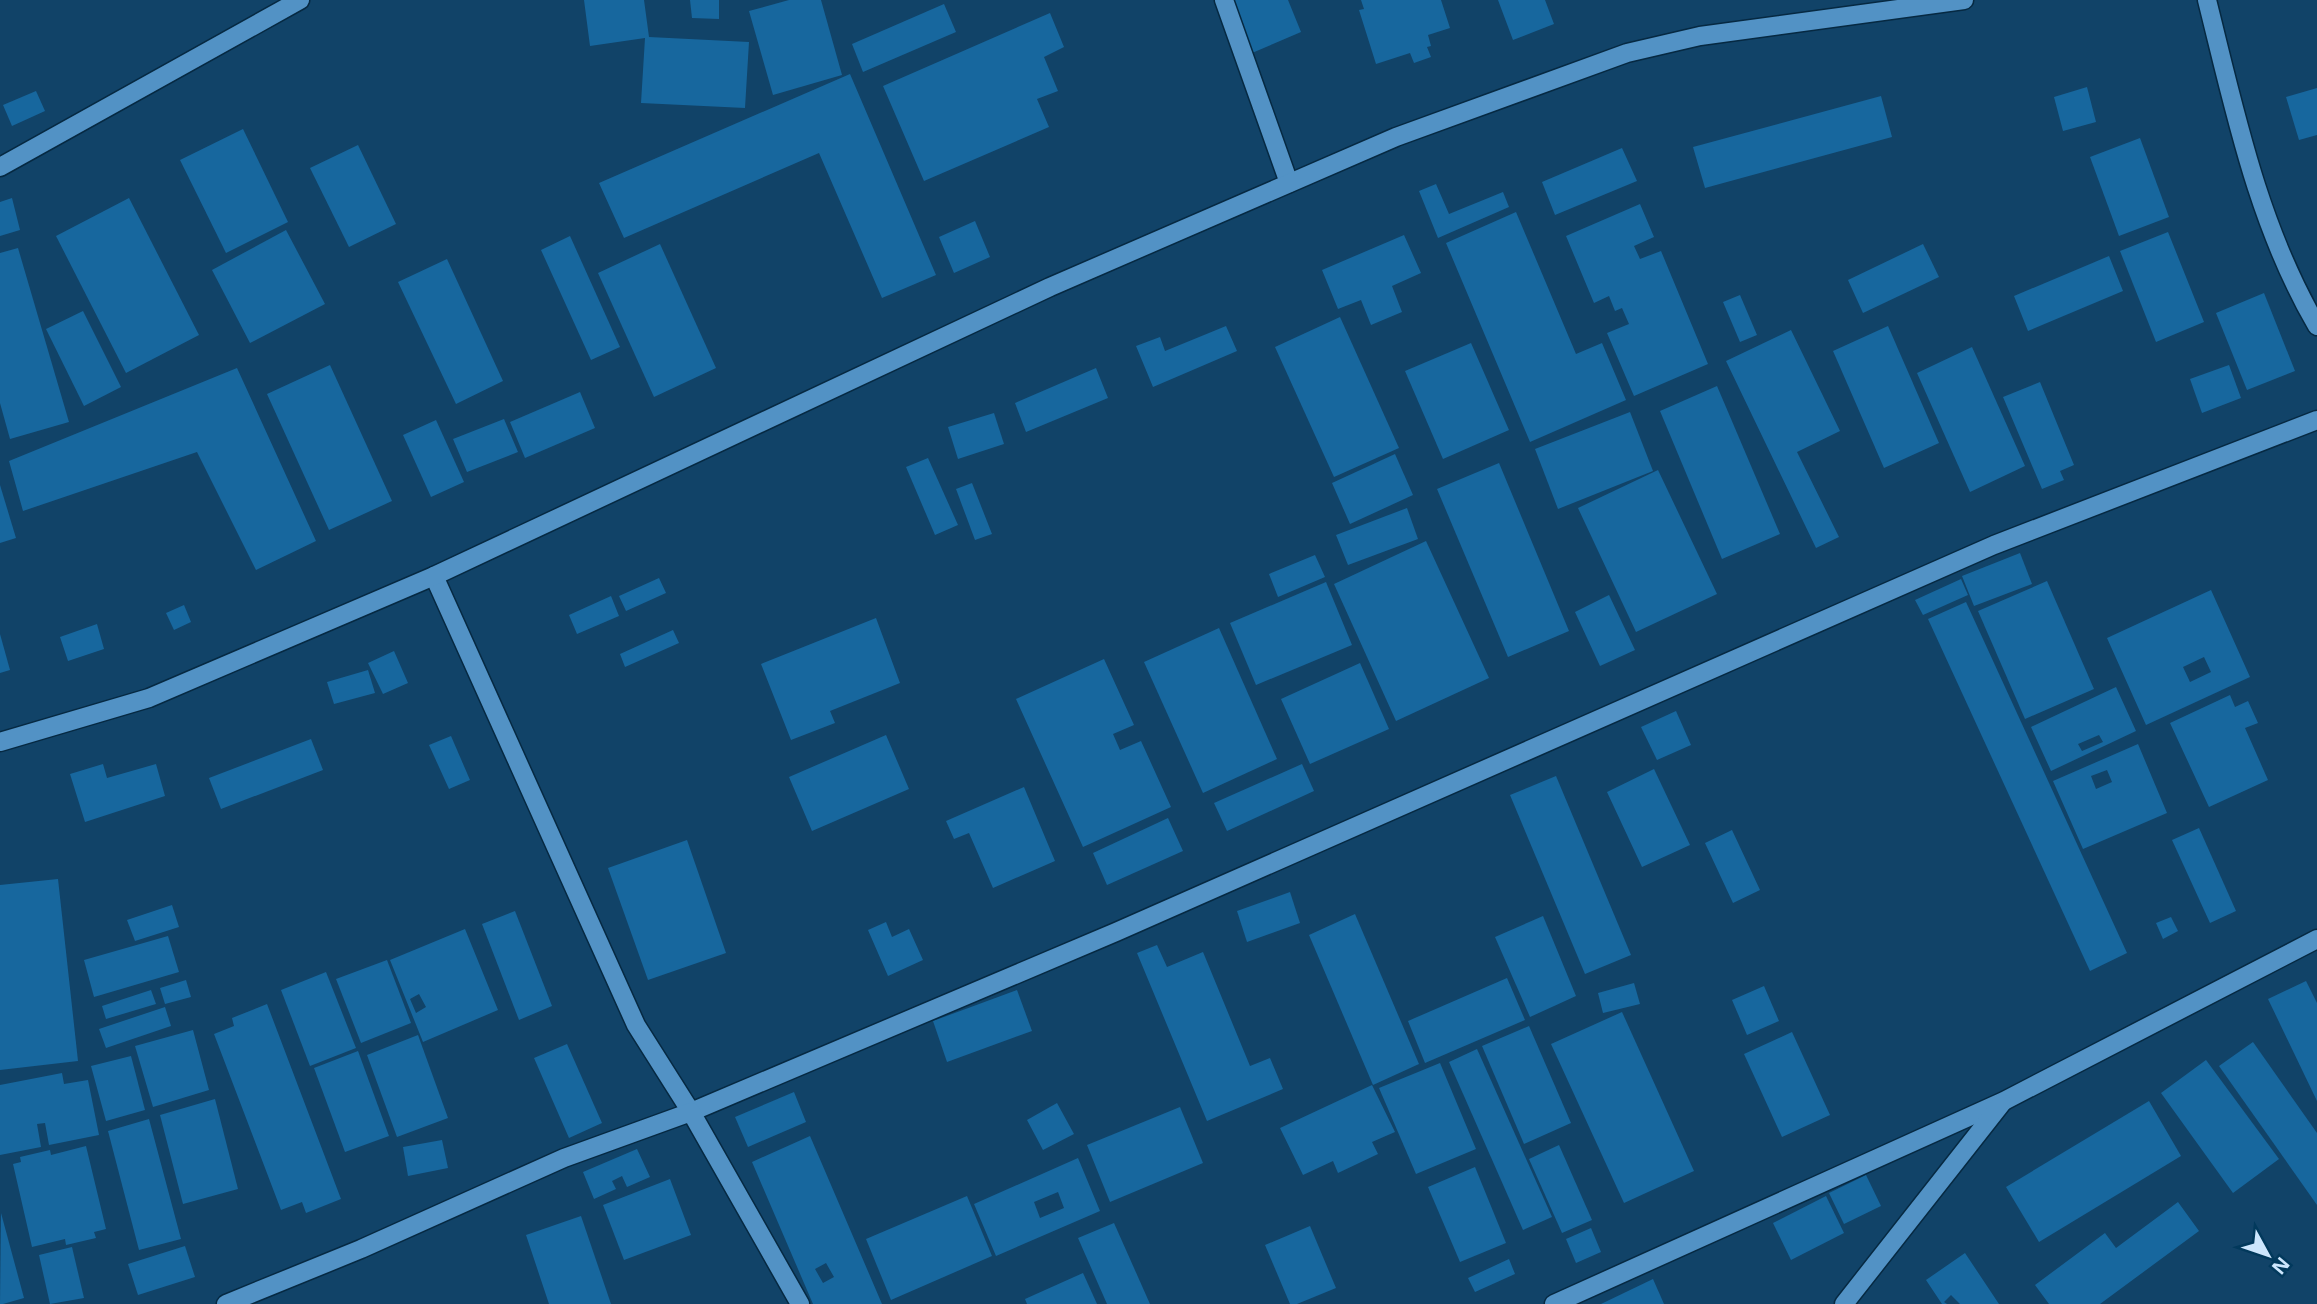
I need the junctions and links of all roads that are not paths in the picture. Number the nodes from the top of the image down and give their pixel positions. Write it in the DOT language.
graph roads {
  1 [pos="300,0"];
  2 [pos="1224,0"];
  3 [pos="1964,0"];
  4 [pos="2207,0"];
  5 [pos="0,167"];
  6 [pos="1289,183"];
  7 [pos="2317,326"];
  8 [pos="2317,420"];
  9 [pos="434,576"];
  10 [pos="0,742"];
  11 [pos="2317,939"];
  12 [pos="2004,1101"];
  13 [pos="691,1112"];
  14 [pos="226,1304"];
  15 [pos="800,1304"];
  16 [pos="1554,1304"];
  17 [pos="1844,1304"];
  1 -- 5 [label="street"];
  2 -- 6 [label="street"];
  3 -- 6 [label="street"];
  4 -- 7 [label="street"];
  6 -- 9 [label="street"];
  8 -- 13 [label="street"];
  9 -- 10 [label="street"];
  9 -- 13 [label="street"];
  11 -- 12 [label="street"];
  12 -- 16 [label="street"];
  12 -- 17 [label="street"];
  13 -- 14 [label="street"];
  13 -- 15 [label="street"];
}
